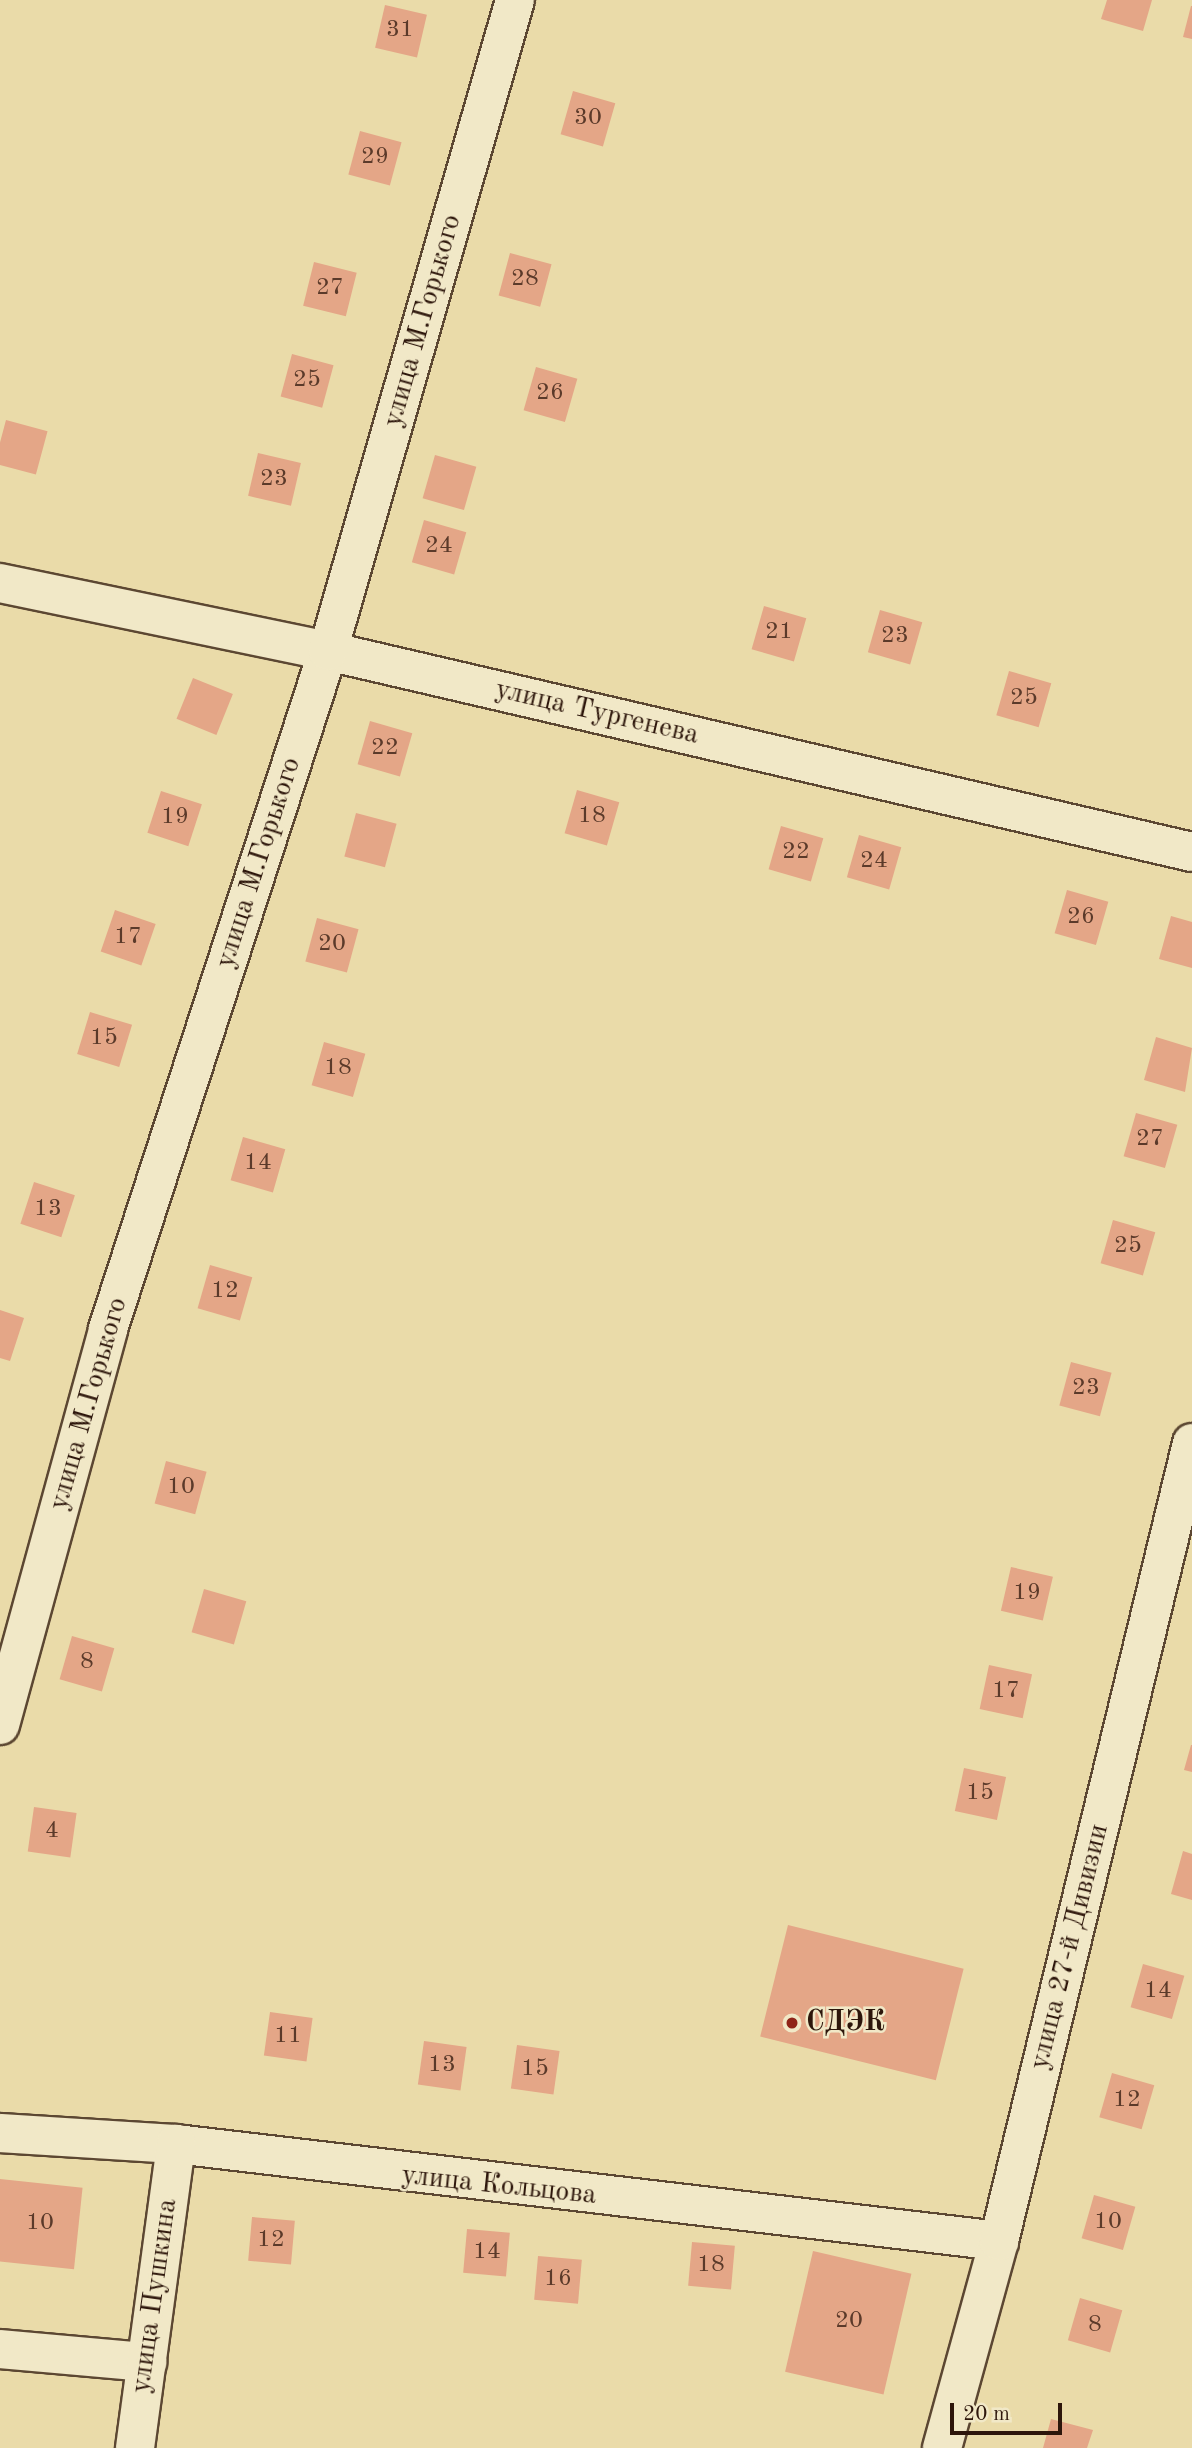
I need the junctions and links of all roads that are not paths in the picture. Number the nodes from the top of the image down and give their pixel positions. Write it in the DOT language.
graph roads {
  1 [pos="515,0"];
  2 [pos="0,583"];
  3 [pos="328,651"];
  4 [pos="1192,852"];
  5 [pos="1192,1443"];
  6 [pos="0,1725"];
  7 [pos="0,2133"];
  8 [pos="176,2144"];
  9 [pos="999,2241"];
  10 [pos="0,2349"];
  11 [pos="147,2362"];
  12 [pos="135,2448"];
  13 [pos="942,2448"];
  1 -- 3 [label="street, улица М.Горького"];
  2 -- 3 [label="street, улица Тургенева"];
  3 -- 4 [label="street, улица Тургенева"];
  3 -- 6 [label="street, улица М.Горького"];
  5 -- 9 [label="street, улица 27-й Дивизии"];
  7 -- 8 [label="street, улица Кольцова"];
  8 -- 9 [label="street, улица Кольцова"];
  8 -- 11 [label="street, улица Пушкина"];
  9 -- 13 [label="street, улица 27-й Дивизии"];
  10 -- 11 [label="street"];
  11 -- 12 [label="street, улица Пушкина"];
}
